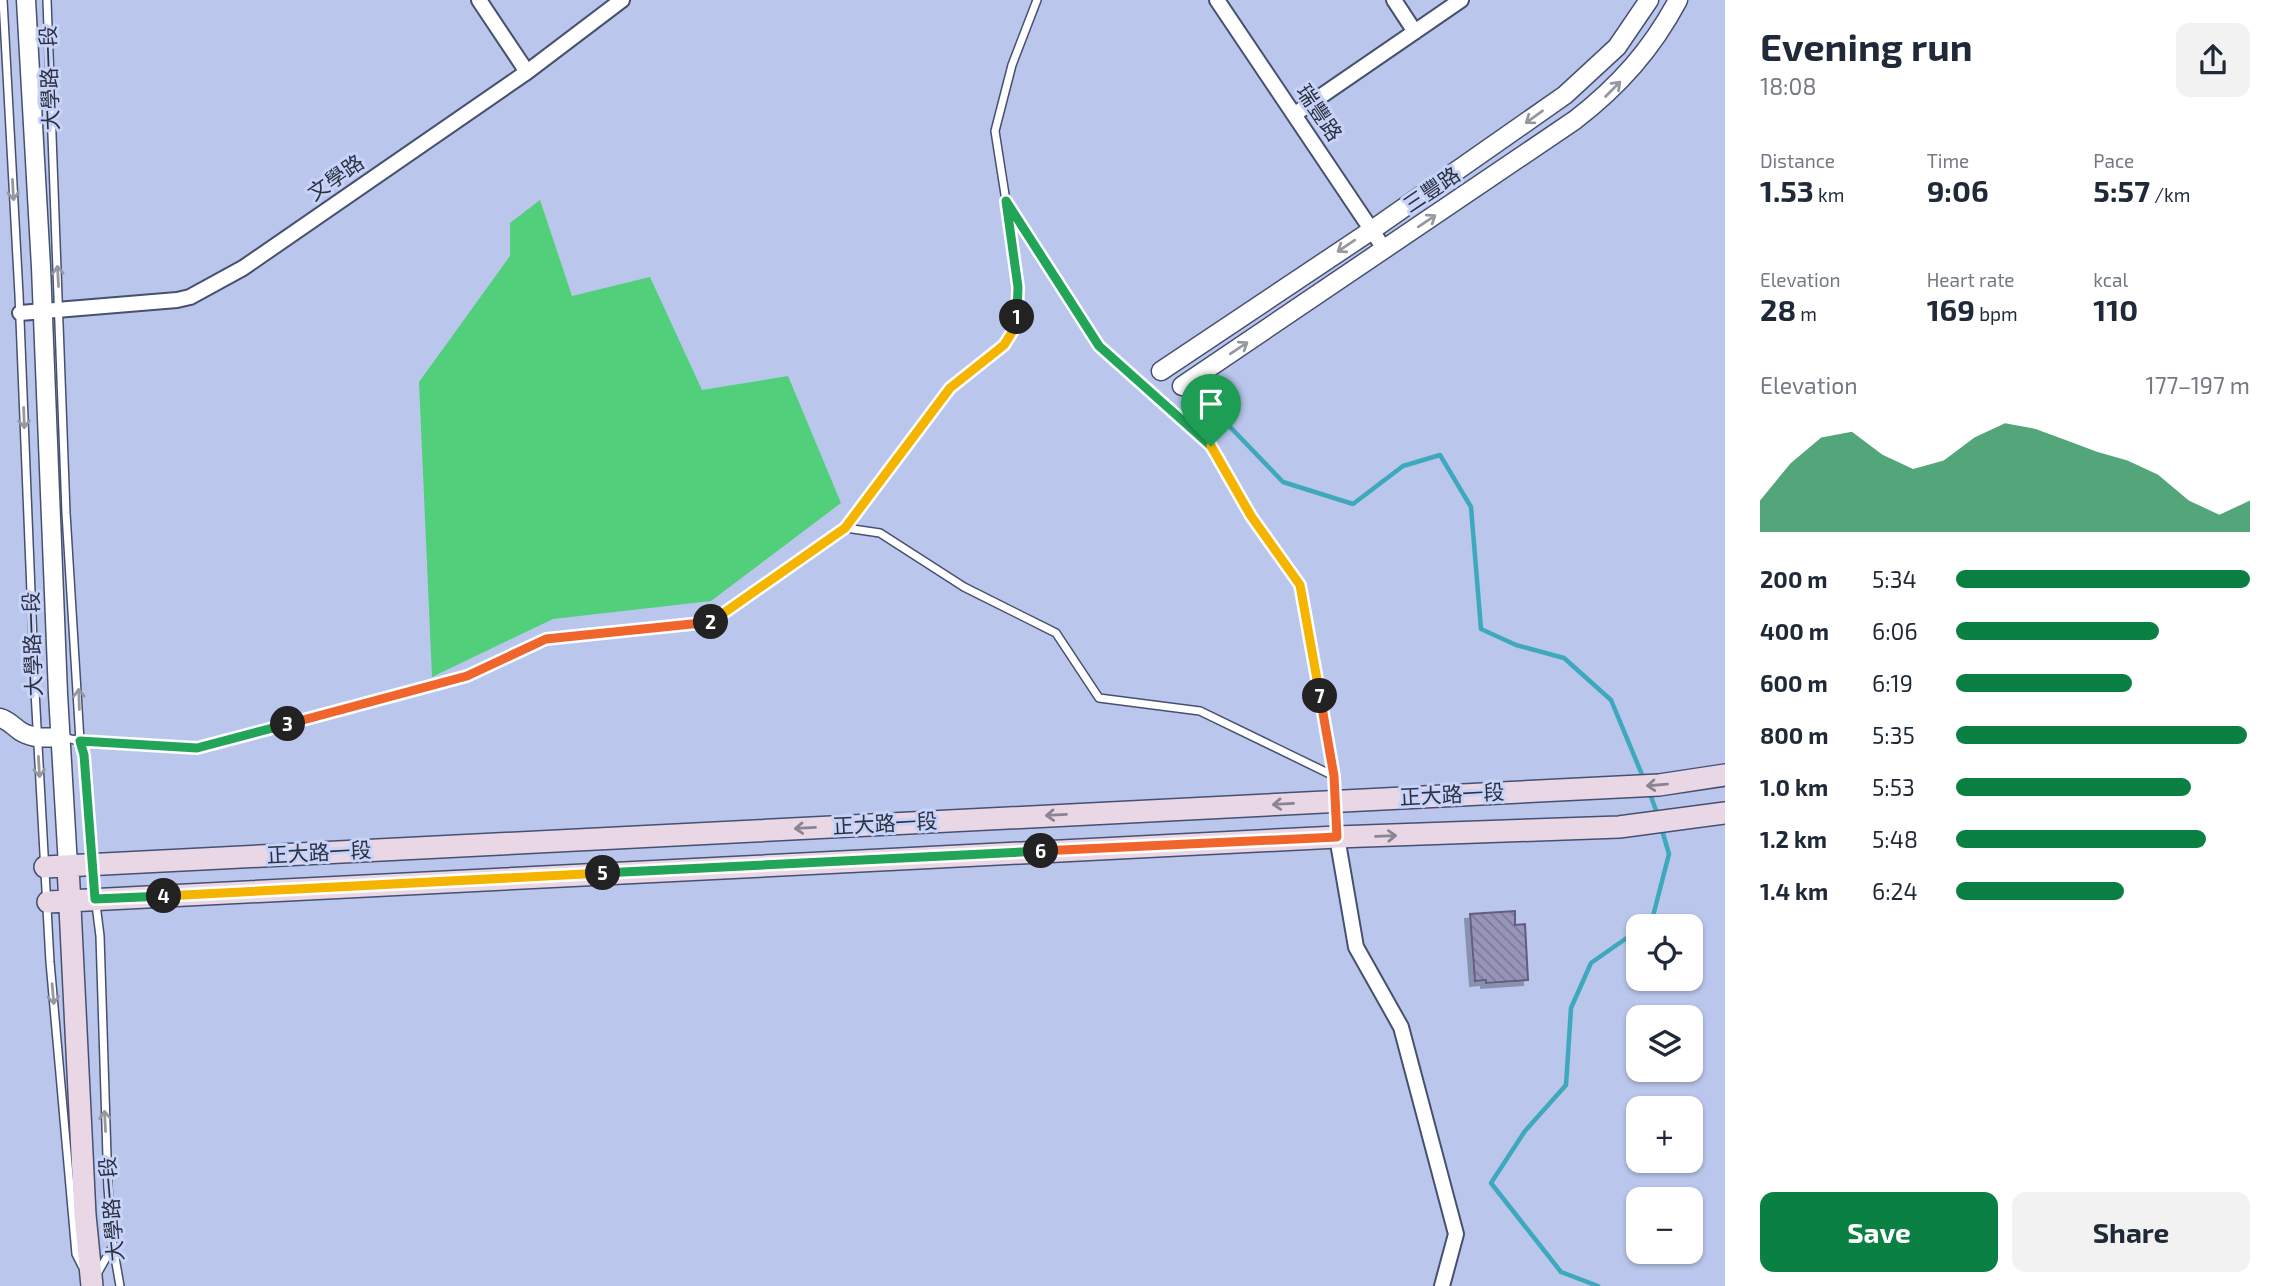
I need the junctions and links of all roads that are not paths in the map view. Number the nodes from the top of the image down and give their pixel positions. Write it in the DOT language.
graph roads {
  1 [pos="2,0"];
  2 [pos="26,0"];
  3 [pos="47,0"];
  4 [pos="479,0"];
  5 [pos="622,0"];
  6 [pos="1037,0"];
  7 [pos="1217,0"];
  8 [pos="1394,0"];
  9 [pos="1461,0"];
  10 [pos="1649,0"];
  11 [pos="1678,0"];
  12 [pos="1415,32"];
  13 [pos="527,72"];
  14 [pos="1294,114"];
  15 [pos="1372,230"];
  16 [pos="1385,250"];
  17 [pos="51,312"];
  18 [pos="20,313"];
  19 [pos="1161,371"];
  20 [pos="1182,386"];
  21 [pos="0,718"];
  22 [pos="61,737"];
  23 [pos="38,738"];
  24 [pos="80,741"];
  25 [pos="1725,775"];
  26 [pos="1334,776"];
  27 [pos="1335,801"];
  28 [pos="1725,813"];
  29 [pos="1337,837"];
  30 [pos="91,865"];
  31 [pos="68,866"];
  32 [pos="45,867"];
  33 [pos="95,899"];
  34 [pos="47,902"];
  35 [pos="70,902"];
  36 [pos="113,1246"];
  37 [pos="92,1285"];
  38 [pos="120,1286"];
  39 [pos="1442,1286"];
  1 -- 18 [label="lane, 大學路一段, one-way"];
  2 -- 17 [label="street, 大學路一段"];
  17 -- 3 [label="lane, 大學路一段, one-way"];
  4 -- 13 [label="street"];
  5 -- 13 [label="street, 文學路"];
  6 -- 26 [label="lane"];
  7 -- 14 [label="street, 瑞豐路"];
  8 -- 12 [label="street"];
  9 -- 12 [label="street"];
  10 -- 15 [label="street, 三豐路, one-way"];
  16 -- 11 [label="street, 三豐路, one-way"];
  12 -- 14 [label="street"];
  13 -- 17 [label="street, 文學路"];
  14 -- 15 [label="street, 瑞豐路"];
  15 -- 16 [label="street, 瑞豐路"];
  15 -- 19 [label="street, 三豐路, one-way"];
  20 -- 16 [label="street, 三豐路, one-way"];
  17 -- 18 [label="street, 文學路"];
  17 -- 22 [label="street, 大學路一段"];
  24 -- 17 [label="lane, 大學路一段, one-way"];
  18 -- 23 [label="lane, 大學路一段, one-way"];
  21 -- 23 [label="street"];
  22 -- 23 [label="street"];
  22 -- 24 [label="lane"];
  22 -- 31 [label="street, 大學路一段"];
  23 -- 32 [label="lane, 大學路一段, one-way"];
  24 -- 26 [label="lane"];
  24 -- 30 [label="lane, 大學路一段"];
  25 -- 27 [label="main road, 正大路一段, one-way"];
  26 -- 27 [label="lane"];
  27 -- 29 [label="lane"];
  27 -- 30 [label="main road, 正大路一段, one-way"];
  29 -- 28 [label="main road, 正大路一段, one-way"];
  29 -- 33 [label="main road, 正大路一段"];
  29 -- 39 [label="street"];
  30 -- 31 [label="main road, 正大路一段"];
  30 -- 33 [label="lane, 大學路一段"];
  31 -- 32 [label="main road, 正大路一段"];
  31 -- 35 [label="main road, 大學路一段"];
  32 -- 34 [label="lane, 大學路一段"];
  33 -- 35 [label="main road, 正大路一段"];
  36 -- 33 [label="lane, 大學路一段, one-way"];
  34 -- 35 [label="main road, 正大路一段"];
  34 -- 37 [label="lane, 大學路一段, one-way"];
  35 -- 37 [label="main road, 大學路一段"];
  36 -- 37 [label="lane"];
  36 -- 38 [label="lane, 大學路一段"];
}
